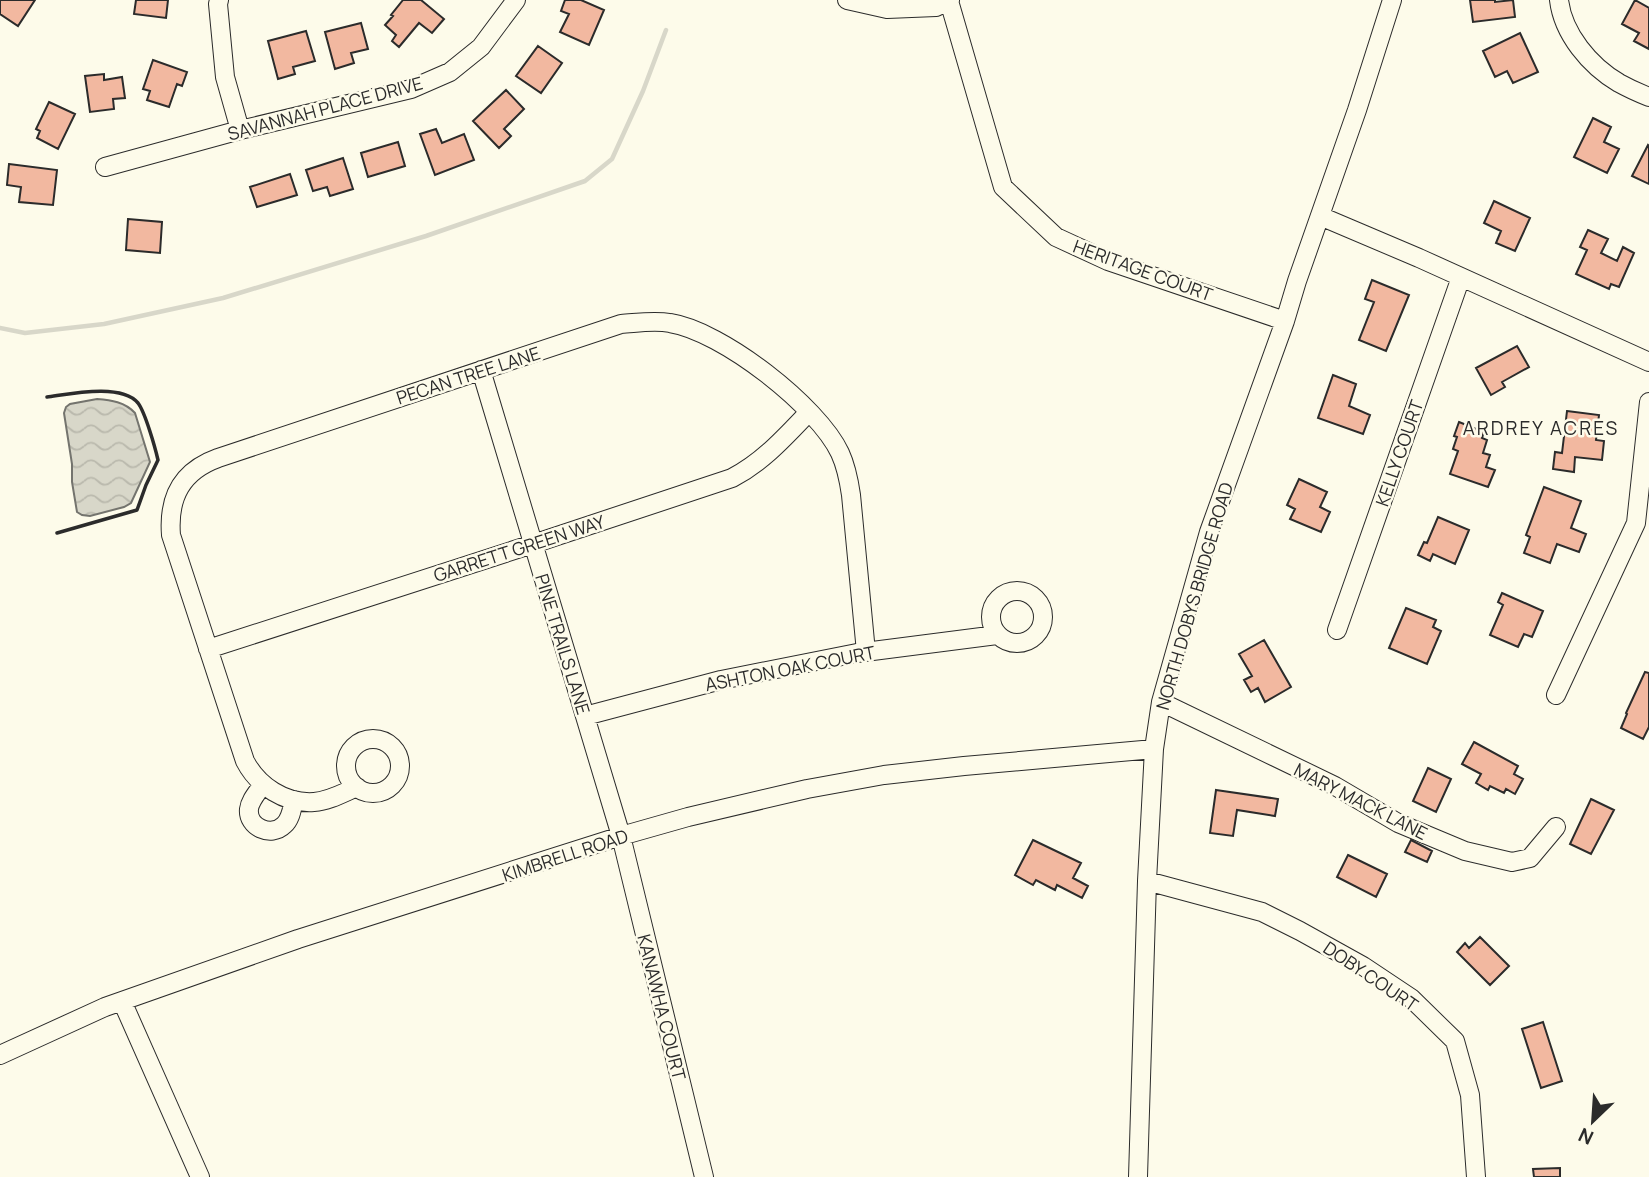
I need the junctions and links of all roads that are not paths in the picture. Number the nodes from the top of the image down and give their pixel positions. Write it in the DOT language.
graph roads {
  1 [pos="219,0"];
  2 [pos="516,0"];
  3 [pos="847,0"];
  4 [pos="950,0"];
  5 [pos="1392,0"];
  6 [pos="1559,0"];
  7 [pos="1649,97"];
  8 [pos="240,130"];
  9 [pos="105,167"];
  10 [pos="1320,216"];
  11 [pos="1461,277"];
  12 [pos="1285,321"];
  13 [pos="1649,362"];
  14 [pos="481,370"];
  15 [pos="1649,402"];
  16 [pos="809,412"];
  17 [pos="534,544"];
  18 [pos="1337,630"];
  19 [pos="997,635"];
  20 [pos="208,649"];
  21 [pos="866,652"];
  22 [pos="1556,695"];
  23 [pos="1161,702"];
  24 [pos="585,716"];
  25 [pos="1154,749"];
  26 [pos="263,784"];
  27 [pos="357,787"];
  28 [pos="294,800"];
  29 [pos="1556,827"];
  30 [pos="621,836"];
  31 [pos="1147,881"];
  32 [pos="122,1001"];
  33 [pos="0,1055"];
  34 [pos="200,1177"];
  35 [pos="704,1177"];
  36 [pos="1138,1177"];
  37 [pos="1476,1177"];
  1 -- 8 [label="street"];
  2 -- 8 [label="street, SAVANNAH PLACE DRIVE"];
  3 -- 4 [label="street, HERITAGE COURT"];
  4 -- 12 [label="street, HERITAGE COURT"];
  5 -- 10 [label="street, NORTH DOBYS BRIDGE ROAD"];
  6 -- 7 [label="street"];
  8 -- 9 [label="street, SAVANNAH PLACE DRIVE"];
  10 -- 11 [label="street"];
  10 -- 12 [label="street, NORTH DOBYS BRIDGE ROAD"];
  11 -- 13 [label="street"];
  11 -- 18 [label="street, KELLY COURT"];
  12 -- 23 [label="street, NORTH DOBYS BRIDGE ROAD"];
  14 -- 16 [label="street, PECAN TREE LANE"];
  14 -- 17 [label="street, PINE TRAILS LANE"];
  14 -- 20 [label="street, PECAN TREE LANE"];
  15 -- 22 [label="street"];
  16 -- 17 [label="street, GARRETT GREEN WAY"];
  16 -- 21 [label="street, PECAN TREE LANE"];
  17 -- 20 [label="street, GARRETT GREEN WAY"];
  17 -- 24 [label="street, PINE TRAILS LANE"];
  19 -- 21 [label="street, ASHTON OAK COURT"];
  20 -- 26 [label="street, PECAN TREE LANE"];
  21 -- 24 [label="street, ASHTON OAK COURT"];
  23 -- 25 [label="street, NORTH DOBYS BRIDGE ROAD"];
  23 -- 29 [label="street, MARY MACK LANE"];
  24 -- 30 [label="street, PINE TRAILS LANE"];
  25 -- 30 [label="street, KIMBRELL ROAD"];
  25 -- 31 [label="street, NORTH DOBYS BRIDGE ROAD"];
  26 -- 28 [label="street, PECAN TREE LANE"];
  26 -- 28 [label="street"];
  27 -- 28 [label="street, PECAN TREE LANE"];
  30 -- 32 [label="street, KIMBRELL ROAD"];
  30 -- 35 [label="street, KANAWHA COURT"];
  31 -- 36 [label="street, NORTH DOBYS BRIDGE ROAD"];
  31 -- 37 [label="street, DOBY COURT"];
  32 -- 33 [label="street, KIMBRELL ROAD"];
  32 -- 34 [label="street"];
}
